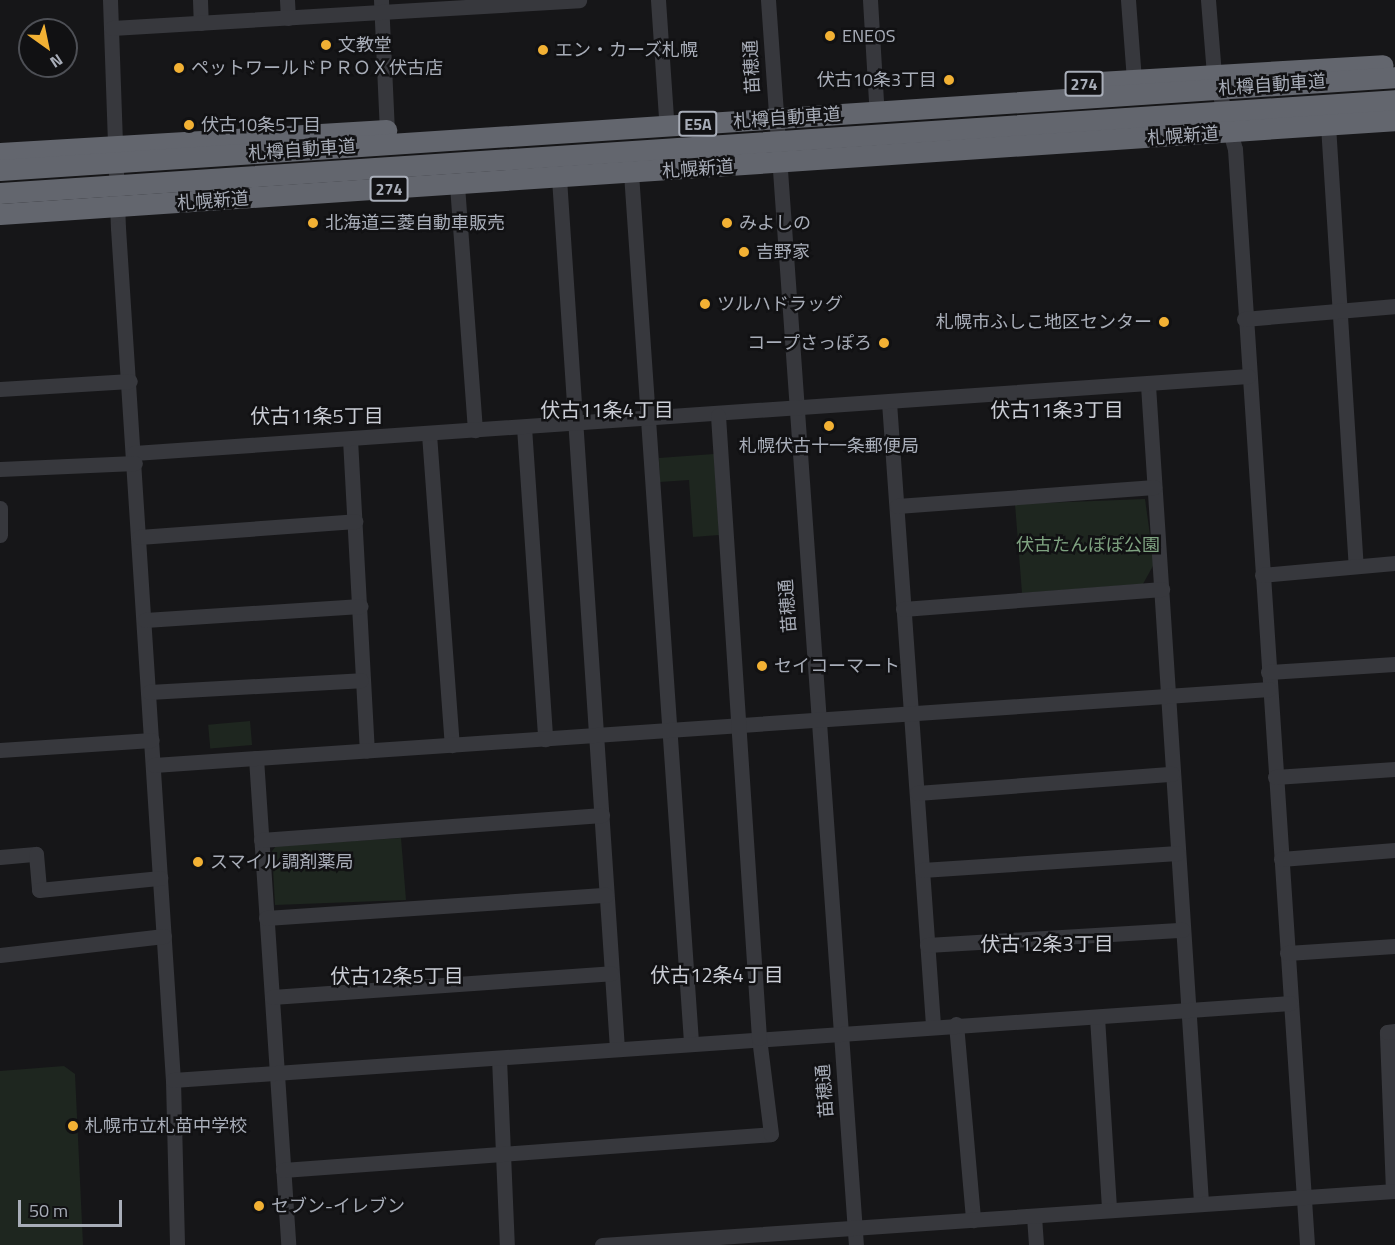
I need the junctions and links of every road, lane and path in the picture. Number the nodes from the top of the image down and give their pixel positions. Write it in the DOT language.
graph roads {
  1 [pos="110,0"];
  2 [pos="200,0"];
  3 [pos="287,0"];
  4 [pos="570,0"];
  5 [pos="658,0"];
  6 [pos="768,0"];
  7 [pos="870,0"];
  8 [pos="1128,0"];
  9 [pos="1208,0"];
  10 [pos="474,3"];
  11 [pos="381,6"];
  12 [pos="288,18"];
  13 [pos="201,23"];
  14 [pos="112,28"];
  15 [pos="1395,65"];
  16 [pos="1214,74"];
  17 [pos="1395,77"];
  18 [pos="1134,80"];
  19 [pos="1395,100"];
  20 [pos="876,101"];
  21 [pos="774,110"];
  22 [pos="666,117"];
  23 [pos="1395,120"];
  24 [pos="1328,125"];
  25 [pos="387,130"];
  26 [pos="1233,133"];
  27 [pos="115,144"];
  28 [pos="0,153"];
  29 [pos="778,163"];
  30 [pos="0,170"];
  31 [pos="631,173"];
  32 [pos="558,177"];
  33 [pos="457,185"];
  34 [pos="0,193"];
  35 [pos="118,207"];
  36 [pos="0,214"];
  37 [pos="1395,306"];
  38 [pos="1339,310"];
  39 [pos="1244,319"];
  40 [pos="1248,376"];
  41 [pos="130,381"];
  42 [pos="1148,385"];
  43 [pos="0,388"];
  44 [pos="889,402"];
  45 [pos="793,410"];
  46 [pos="718,415"];
  47 [pos="649,419"];
  48 [pos="574,424"];
  49 [pos="525,427"];
  50 [pos="475,430"];
  51 [pos="429,434"];
  52 [pos="350,439"];
  53 [pos="135,458"];
  54 [pos="0,469"];
  55 [pos="1154,488"];
  56 [pos="897,506"];
  57 [pos="0,508"];
  58 [pos="355,521"];
  59 [pos="0,535"];
  60 [pos="140,537"];
  61 [pos="1395,563"];
  62 [pos="1356,565"];
  63 [pos="1262,574"];
  64 [pos="1162,590"];
  65 [pos="361,606"];
  66 [pos="903,609"];
  67 [pos="145,620"];
  68 [pos="1395,664"];
  69 [pos="1268,672"];
  70 [pos="361,680"];
  71 [pos="1269,689"];
  72 [pos="149,692"];
  73 [pos="1167,694"];
  74 [pos="912,713"];
  75 [pos="816,720"];
  76 [pos="742,725"];
  77 [pos="670,730"];
  78 [pos="595,735"];
  79 [pos="545,739"];
  80 [pos="152,740"];
  81 [pos="452,745"];
  82 [pos="0,750"];
  83 [pos="367,751"];
  84 [pos="256,758"];
  85 [pos="154,765"];
  86 [pos="1395,769"];
  87 [pos="1172,774"];
  88 [pos="1275,777"];
  89 [pos="917,793"];
  90 [pos="602,815"];
  91 [pos="261,840"];
  92 [pos="1395,850"];
  93 [pos="1177,854"];
  94 [pos="0,857"];
  95 [pos="1281,859"];
  96 [pos="922,870"];
  97 [pos="160,878"];
  98 [pos="606,895"];
  99 [pos="266,918"];
  100 [pos="1183,930"];
  101 [pos="164,936"];
  102 [pos="927,945"];
  103 [pos="1395,946"];
  104 [pos="1287,953"];
  105 [pos="0,955"];
  106 [pos="611,973"];
  107 [pos="272,997"];
  108 [pos="1290,1003"];
  109 [pos="1188,1008"];
  110 [pos="1097,1017"];
  111 [pos="956,1024"];
  112 [pos="933,1025"];
  113 [pos="1395,1031"];
  114 [pos="840,1033"];
  115 [pos="759,1038"];
  116 [pos="691,1041"];
  117 [pos="618,1048"];
  118 [pos="499,1058"];
  119 [pos="276,1072"];
  120 [pos="173,1080"];
  121 [pos="1391,1106"];
  122 [pos="503,1157"];
  123 [pos="283,1170"];
  124 [pos="1394,1191"];
  125 [pos="1304,1199"];
  126 [pos="1201,1203"];
  127 [pos="1109,1209"];
  128 [pos="1034,1216"];
  129 [pos="973,1220"];
  130 [pos="855,1228"];
  131 [pos="755,1240"];
  132 [pos="670,1243"];
  133 [pos="177,1245"];
  134 [pos="288,1245"];
  135 [pos="507,1245"];
  136 [pos="602,1245"];
  137 [pos="856,1245"];
  138 [pos="1036,1245"];
  139 [pos="1307,1245"];
  1 -- 14 [label="street"];
  2 -- 13 [label="street"];
  3 -- 12 [label="street"];
  4 -- 10 [label="street"];
  5 -- 22 [label="street"];
  6 -- 21 [label="street, 苗穂通"];
  7 -- 20 [label="street"];
  8 -- 18 [label="street"];
  9 -- 16 [label="street"];
  10 -- 11 [label="street"];
  11 -- 12 [label="street"];
  11 -- 25 [label="street"];
  12 -- 13 [label="street"];
  13 -- 14 [label="street"];
  14 -- 27 [label="street"];
  15 -- 16 [label="highway, 274"];
  16 -- 18 [label="highway, 274"];
  16 -- 26 [label="street"];
  17 -- 30 [label="highway, 札樽自動車道 / E5A"];
  18 -- 20 [label="highway, 274"];
  19 -- 34 [label="highway, 札樽自動車道 / E5A"];
  20 -- 21 [label="highway, 274"];
  21 -- 22 [label="highway, 274"];
  21 -- 29 [label="street, 苗穂通"];
  22 -- 25 [label="highway, 274"];
  23 -- 24 [label="highway, 札幌新道 / 274"];
  24 -- 26 [label="highway, 札幌新道 / 274"];
  24 -- 38 [label="street"];
  25 -- 27 [label="highway, 274"];
  26 -- 29 [label="highway, 札幌新道 / 274"];
  26 -- 39 [label="street"];
  27 -- 28 [label="highway, 274"];
  27 -- 35 [label="street"];
  29 -- 31 [label="highway, 札幌新道 / 274"];
  29 -- 45 [label="street, 苗穂通"];
  31 -- 32 [label="highway, 札幌新道 / 274"];
  31 -- 47 [label="street"];
  32 -- 33 [label="highway, 札幌新道 / 274"];
  32 -- 48 [label="street"];
  33 -- 35 [label="highway, 札幌新道 / 274"];
  33 -- 50 [label="street"];
  35 -- 36 [label="highway, 札幌新道 / 274"];
  35 -- 41 [label="street"];
  37 -- 38 [label="street"];
  38 -- 39 [label="street"];
  38 -- 62 [label="street"];
  39 -- 40 [label="street"];
  40 -- 42 [label="street"];
  40 -- 63 [label="street"];
  41 -- 43 [label="street"];
  41 -- 53 [label="street"];
  42 -- 44 [label="street"];
  42 -- 55 [label="street"];
  44 -- 45 [label="street"];
  44 -- 56 [label="street"];
  45 -- 46 [label="street"];
  45 -- 75 [label="street, 苗穂通"];
  46 -- 47 [label="street"];
  46 -- 76 [label="street"];
  47 -- 48 [label="street"];
  47 -- 77 [label="street"];
  48 -- 49 [label="street"];
  48 -- 78 [label="street"];
  49 -- 50 [label="street"];
  49 -- 79 [label="street"];
  50 -- 51 [label="street"];
  51 -- 52 [label="street"];
  51 -- 81 [label="street"];
  52 -- 53 [label="street"];
  52 -- 58 [label="street"];
  53 -- 54 [label="street"];
  53 -- 60 [label="street"];
  55 -- 56 [label="street"];
  55 -- 64 [label="street"];
  56 -- 66 [label="street"];
  57 -- 59 [label="street"];
  58 -- 60 [label="street"];
  58 -- 65 [label="street"];
  60 -- 67 [label="street"];
  61 -- 62 [label="street"];
  62 -- 63 [label="street"];
  63 -- 69 [label="street"];
  64 -- 66 [label="street"];
  64 -- 73 [label="street"];
  65 -- 67 [label="street"];
  65 -- 70 [label="street"];
  66 -- 74 [label="street"];
  67 -- 72 [label="street"];
  68 -- 69 [label="street"];
  69 -- 71 [label="street"];
  70 -- 72 [label="street"];
  70 -- 83 [label="street"];
  71 -- 73 [label="street"];
  71 -- 88 [label="street"];
  72 -- 80 [label="street"];
  73 -- 74 [label="street"];
  73 -- 87 [label="street"];
  74 -- 75 [label="street"];
  74 -- 89 [label="street"];
  75 -- 76 [label="street"];
  75 -- 114 [label="street, 苗穂通"];
  76 -- 77 [label="street"];
  76 -- 115 [label="street"];
  77 -- 78 [label="street"];
  77 -- 116 [label="street"];
  78 -- 79 [label="street"];
  78 -- 90 [label="street"];
  79 -- 81 [label="street"];
  80 -- 82 [label="street"];
  80 -- 85 [label="street"];
  81 -- 83 [label="street"];
  83 -- 84 [label="street"];
  84 -- 85 [label="street"];
  84 -- 91 [label="street"];
  85 -- 97 [label="street"];
  86 -- 88 [label="street"];
  87 -- 89 [label="street"];
  87 -- 93 [label="street"];
  88 -- 95 [label="street"];
  89 -- 96 [label="street"];
  90 -- 91 [label="street"];
  90 -- 98 [label="street"];
  91 -- 99 [label="street"];
  92 -- 95 [label="street"];
  93 -- 96 [label="street"];
  93 -- 100 [label="street"];
  94 -- 97 [label="street"];
  95 -- 104 [label="street"];
  96 -- 102 [label="street"];
  97 -- 101 [label="street"];
  98 -- 99 [label="street"];
  98 -- 106 [label="street"];
  99 -- 107 [label="street"];
  100 -- 102 [label="street"];
  100 -- 109 [label="street"];
  101 -- 105 [label="street"];
  101 -- 120 [label="street"];
  102 -- 112 [label="street"];
  103 -- 104 [label="street"];
  104 -- 108 [label="street"];
  106 -- 107 [label="street"];
  106 -- 117 [label="street"];
  107 -- 119 [label="street"];
  108 -- 109 [label="street"];
  108 -- 125 [label="street"];
  109 -- 110 [label="street"];
  109 -- 126 [label="street"];
  110 -- 111 [label="street"];
  110 -- 127 [label="street"];
  111 -- 112 [label="street"];
  111 -- 129 [label="street"];
  112 -- 114 [label="street"];
  113 -- 121 [label="street"];
  114 -- 115 [label="street"];
  114 -- 130 [label="street, 苗穂通"];
  115 -- 116 [label="street"];
  115 -- 122 [label="street"];
  116 -- 117 [label="street"];
  117 -- 118 [label="street"];
  118 -- 119 [label="street"];
  118 -- 122 [label="street"];
  119 -- 120 [label="street"];
  119 -- 123 [label="street"];
  120 -- 133 [label="street"];
  121 -- 124 [label="street"];
  122 -- 123 [label="street"];
  122 -- 135 [label="street"];
  123 -- 134 [label="street"];
  124 -- 125 [label="street"];
  125 -- 126 [label="street"];
  125 -- 139 [label="street"];
  126 -- 127 [label="street"];
  127 -- 128 [label="street"];
  128 -- 129 [label="street"];
  128 -- 138 [label="street"];
  129 -- 130 [label="street"];
  130 -- 131 [label="street"];
  130 -- 137 [label="street, 苗穂通"];
  131 -- 132 [label="street"];
  132 -- 136 [label="street"];
}
